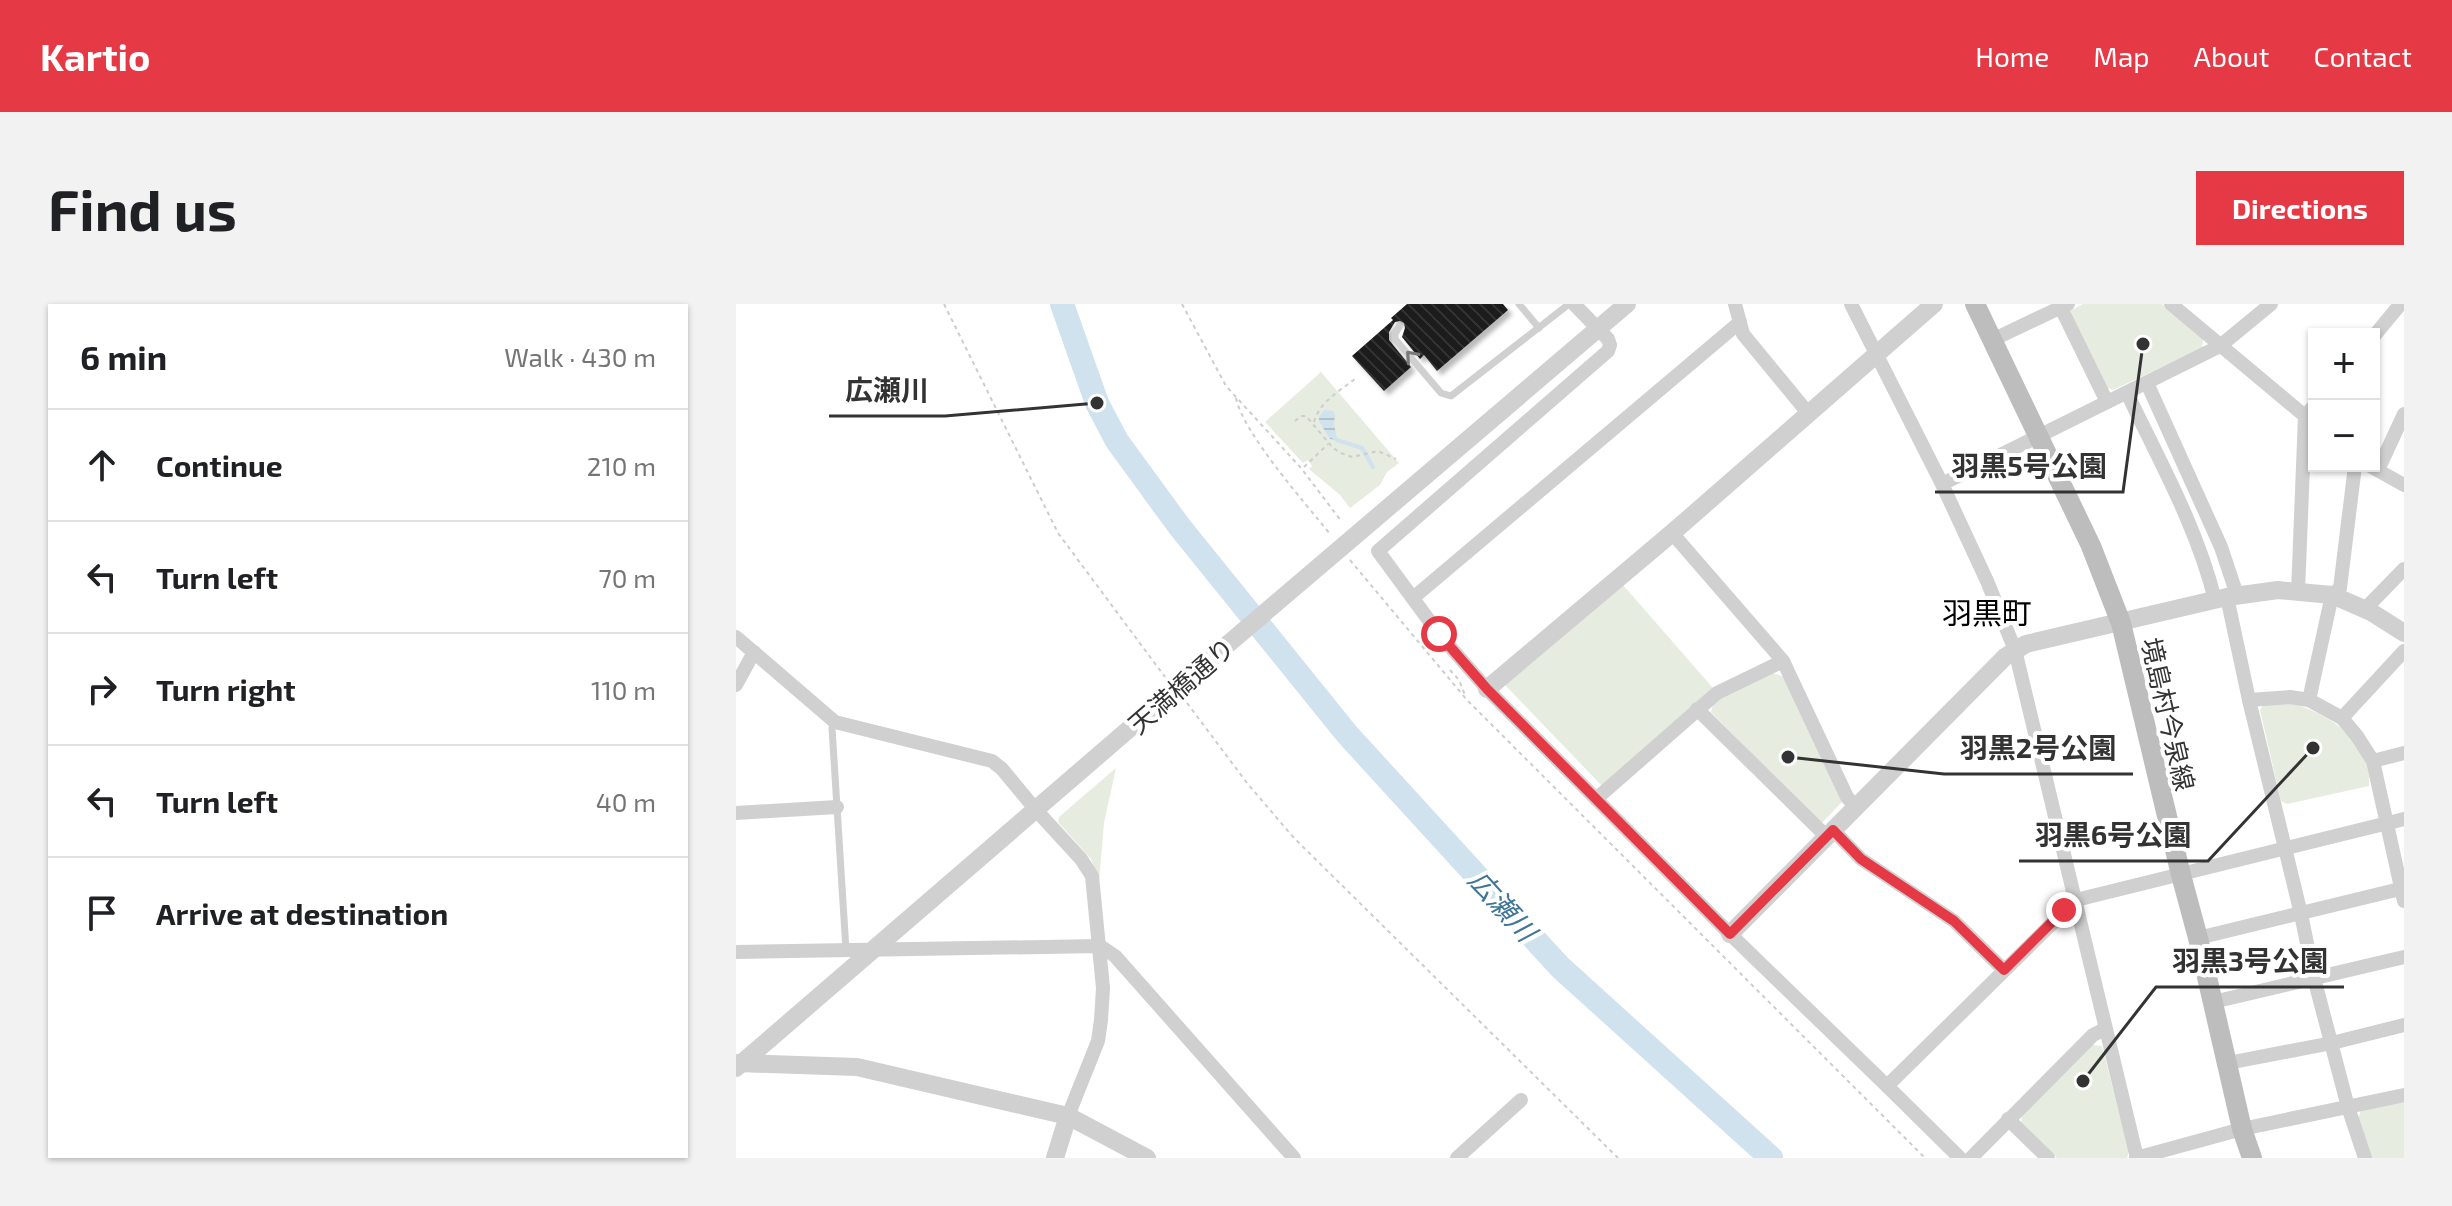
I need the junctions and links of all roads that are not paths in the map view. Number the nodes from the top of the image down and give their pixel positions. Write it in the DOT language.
graph roads {
  1 [pos="1519,304"];
  2 [pos="1572,304"];
  3 [pos="1627,304"];
  4 [pos="1735,304"];
  5 [pos="1851,304"];
  6 [pos="1934,304"];
  7 [pos="1975,304"];
  8 [pos="2171,304"];
  9 [pos="2271,304"];
  10 [pos="2065,306"];
  11 [pos="2399,308"];
  12 [pos="1740,322"];
  13 [pos="1399,327"];
  14 [pos="1539,328"];
  15 [pos="1599,329"];
  16 [pos="2380,329"];
  17 [pos="1992,340"];
  18 [pos="2220,346"];
  19 [pos="1876,356"];
  20 [pos="2147,383"];
  21 [pos="2127,393"];
  22 [pos="2107,402"];
  23 [pos="1808,413"];
  24 [pos="2308,413"];
  25 [pos="2404,414"];
  26 [pos="2167,425"];
  27 [pos="2038,435"];
  28 [pos="2153,448"];
  29 [pos="2308,456"];
  30 [pos="2380,457"];
  31 [pos="2164,471"];
  32 [pos="2380,471"];
  33 [pos="2354,472"];
  34 [pos="2191,477"];
  35 [pos="1942,484"];
  36 [pos="2404,485"];
  37 [pos="2199,494"];
  38 [pos="2187,517"];
  39 [pos="1672,533"];
  40 [pos="2195,539"];
  41 [pos="2221,547"];
  42 [pos="2404,569"];
  43 [pos="2298,592"];
  44 [pos="2332,595"];
  45 [pos="2226,597"];
  46 [pos="1413,598"];
  47 [pos="2365,609"];
  48 [pos="2121,623"];
  49 [pos="2404,633"];
  50 [pos="736,637"];
  51 [pos="2015,650"];
  52 [pos="2404,651"];
  53 [pos="754,652"];
  54 [pos="1783,661"];
  55 [pos="736,685"];
  56 [pos="1487,689"];
  57 [pos="2249,700"];
  58 [pos="2309,700"];
  59 [pos="1697,709"];
  60 [pos="2342,718"];
  61 [pos="835,722"];
  62 [pos="2404,753"];
  63 [pos="2373,761"];
  64 [pos="1596,799"];
  65 [pos="837,807"];
  66 [pos="1856,808"];
  67 [pos="1036,810"];
  68 [pos="736,813"];
  69 [pos="2404,819"];
  70 [pos="2387,823"];
  71 [pos="1830,834"];
  72 [pos="2286,849"];
  73 [pos="2181,875"];
  74 [pos="2403,893"];
  75 [pos="2076,900"];
  76 [pos="2301,914"];
  77 [pos="1730,934"];
  78 [pos="2198,938"];
  79 [pos="1100,946"];
  80 [pos="846,950"];
  81 [pos="873,950"];
  82 [pos="736,952"];
  83 [pos="2404,957"];
  84 [pos="2004,970"];
  85 [pos="2314,978"];
  86 [pos="2213,1002"];
  87 [pos="2404,1025"];
  88 [pos="2105,1029"];
  89 [pos="2332,1043"];
  90 [pos="2228,1063"];
  91 [pos="738,1065"];
  92 [pos="1887,1086"];
  93 [pos="2404,1095"];
  94 [pos="1521,1100"];
  95 [pos="2348,1107"];
  96 [pos="1068,1116"];
  97 [pos="2008,1119"];
  98 [pos="2242,1129"];
  99 [pos="1055,1158"];
  100 [pos="1147,1158"];
  101 [pos="1294,1158"];
  102 [pos="1457,1158"];
  103 [pos="1960,1158"];
  104 [pos="1971,1158"];
  105 [pos="2048,1158"];
  106 [pos="2137,1158"];
  107 [pos="2252,1158"];
  108 [pos="2365,1158"];
  1 -- 14 [label="lane"];
  2 -- 14 [label="lane"];
  2 -- 15 [label="street"];
  3 -- 15 [label="street, 天満橋通り"];
  4 -- 12 [label="street"];
  5 -- 19 [label="street"];
  6 -- 19 [label="street"];
  7 -- 17 [label="main road, 境島村今泉線"];
  8 -- 18 [label="street"];
  9 -- 18 [label="street"];
  10 -- 17 [label="street"];
  10 -- 22 [label="street"];
  11 -- 16 [label="street"];
  12 -- 23 [label="street"];
  12 -- 46 [label="street"];
  14 -- 13 [label="lane, one-way"];
  15 -- 46 [label="street"];
  15 -- 67 [label="street, 天満橋通り"];
  17 -- 27 [label="main road, 境島村今泉線"];
  18 -- 20 [label="street"];
  18 -- 24 [label="street"];
  19 -- 23 [label="street"];
  19 -- 35 [label="street"];
  20 -- 21 [label="street"];
  20 -- 26 [label="street"];
  21 -- 22 [label="street"];
  21 -- 28 [label="street"];
  22 -- 27 [label="street"];
  23 -- 39 [label="street"];
  25 -- 30 [label="street"];
  26 -- 28 [label="lane"];
  26 -- 34 [label="street"];
  27 -- 35 [label="street"];
  27 -- 48 [label="main road, 境島村今泉線"];
  28 -- 31 [label="street"];
  29 -- 43 [label="street"];
  31 -- 34 [label="lane"];
  31 -- 38 [label="street"];
  32 -- 36 [label="street"];
  33 -- 44 [label="street"];
  34 -- 37 [label="street"];
  35 -- 51 [label="street"];
  37 -- 38 [label="lane"];
  37 -- 41 [label="street"];
  38 -- 40 [label="street"];
  39 -- 54 [label="street"];
  39 -- 56 [label="street"];
  40 -- 41 [label="lane"];
  40 -- 45 [label="street"];
  41 -- 45 [label="street"];
  42 -- 47 [label="street"];
  43 -- 44 [label="street"];
  43 -- 45 [label="street"];
  44 -- 47 [label="street"];
  44 -- 58 [label="street"];
  45 -- 48 [label="street"];
  45 -- 57 [label="street"];
  46 -- 56 [label="street"];
  47 -- 49 [label="street"];
  48 -- 51 [label="street"];
  48 -- 73 [label="main road, 境島村今泉線"];
  50 -- 53 [label="street"];
  51 -- 66 [label="street"];
  51 -- 75 [label="street"];
  52 -- 60 [label="street"];
  53 -- 55 [label="street"];
  53 -- 61 [label="street"];
  54 -- 59 [label="street"];
  54 -- 66 [label="street"];
  56 -- 64 [label="street"];
  57 -- 58 [label="street"];
  57 -- 72 [label="street"];
  58 -- 60 [label="street"];
  59 -- 64 [label="street"];
  59 -- 71 [label="street"];
  60 -- 63 [label="street"];
  61 -- 65 [label="lane"];
  61 -- 67 [label="street"];
  62 -- 63 [label="street"];
  63 -- 70 [label="street"];
  64 -- 77 [label="street"];
  65 -- 68 [label="street"];
  65 -- 80 [label="lane"];
  66 -- 71 [label="street"];
  67 -- 79 [label="street"];
  67 -- 81 [label="street, 天満橋通り"];
  69 -- 70 [label="street"];
  70 -- 72 [label="street"];
  70 -- 74 [label="street"];
  71 -- 77 [label="street"];
  71 -- 84 [label="street"];
  72 -- 73 [label="street"];
  72 -- 76 [label="street"];
  73 -- 75 [label="street"];
  73 -- 78 [label="main road, 境島村今泉線"];
  74 -- 76 [label="street"];
  75 -- 84 [label="street"];
  75 -- 88 [label="street"];
  76 -- 78 [label="street"];
  76 -- 85 [label="street"];
  77 -- 92 [label="street"];
  78 -- 86 [label="main road, 境島村今泉線"];
  79 -- 81 [label="street"];
  79 -- 96 [label="street"];
  79 -- 101 [label="street"];
  80 -- 81 [label="street"];
  80 -- 82 [label="street"];
  81 -- 91 [label="street, 天満橋通り"];
  83 -- 85 [label="street"];
  84 -- 92 [label="street"];
  85 -- 86 [label="street"];
  85 -- 89 [label="street"];
  86 -- 90 [label="main road, 境島村今泉線"];
  87 -- 89 [label="street"];
  88 -- 97 [label="street"];
  88 -- 106 [label="street"];
  89 -- 90 [label="street"];
  89 -- 95 [label="street"];
  90 -- 98 [label="main road, 境島村今泉線"];
  91 -- 96 [label="street"];
  92 -- 103 [label="street"];
  93 -- 95 [label="street"];
  94 -- 102 [label="street"];
  95 -- 98 [label="street"];
  95 -- 108 [label="street"];
  96 -- 99 [label="street"];
  96 -- 100 [label="street"];
  97 -- 104 [label="street"];
  97 -- 105 [label="street"];
  98 -- 106 [label="street"];
  98 -- 107 [label="main road, 境島村今泉線"];
}
